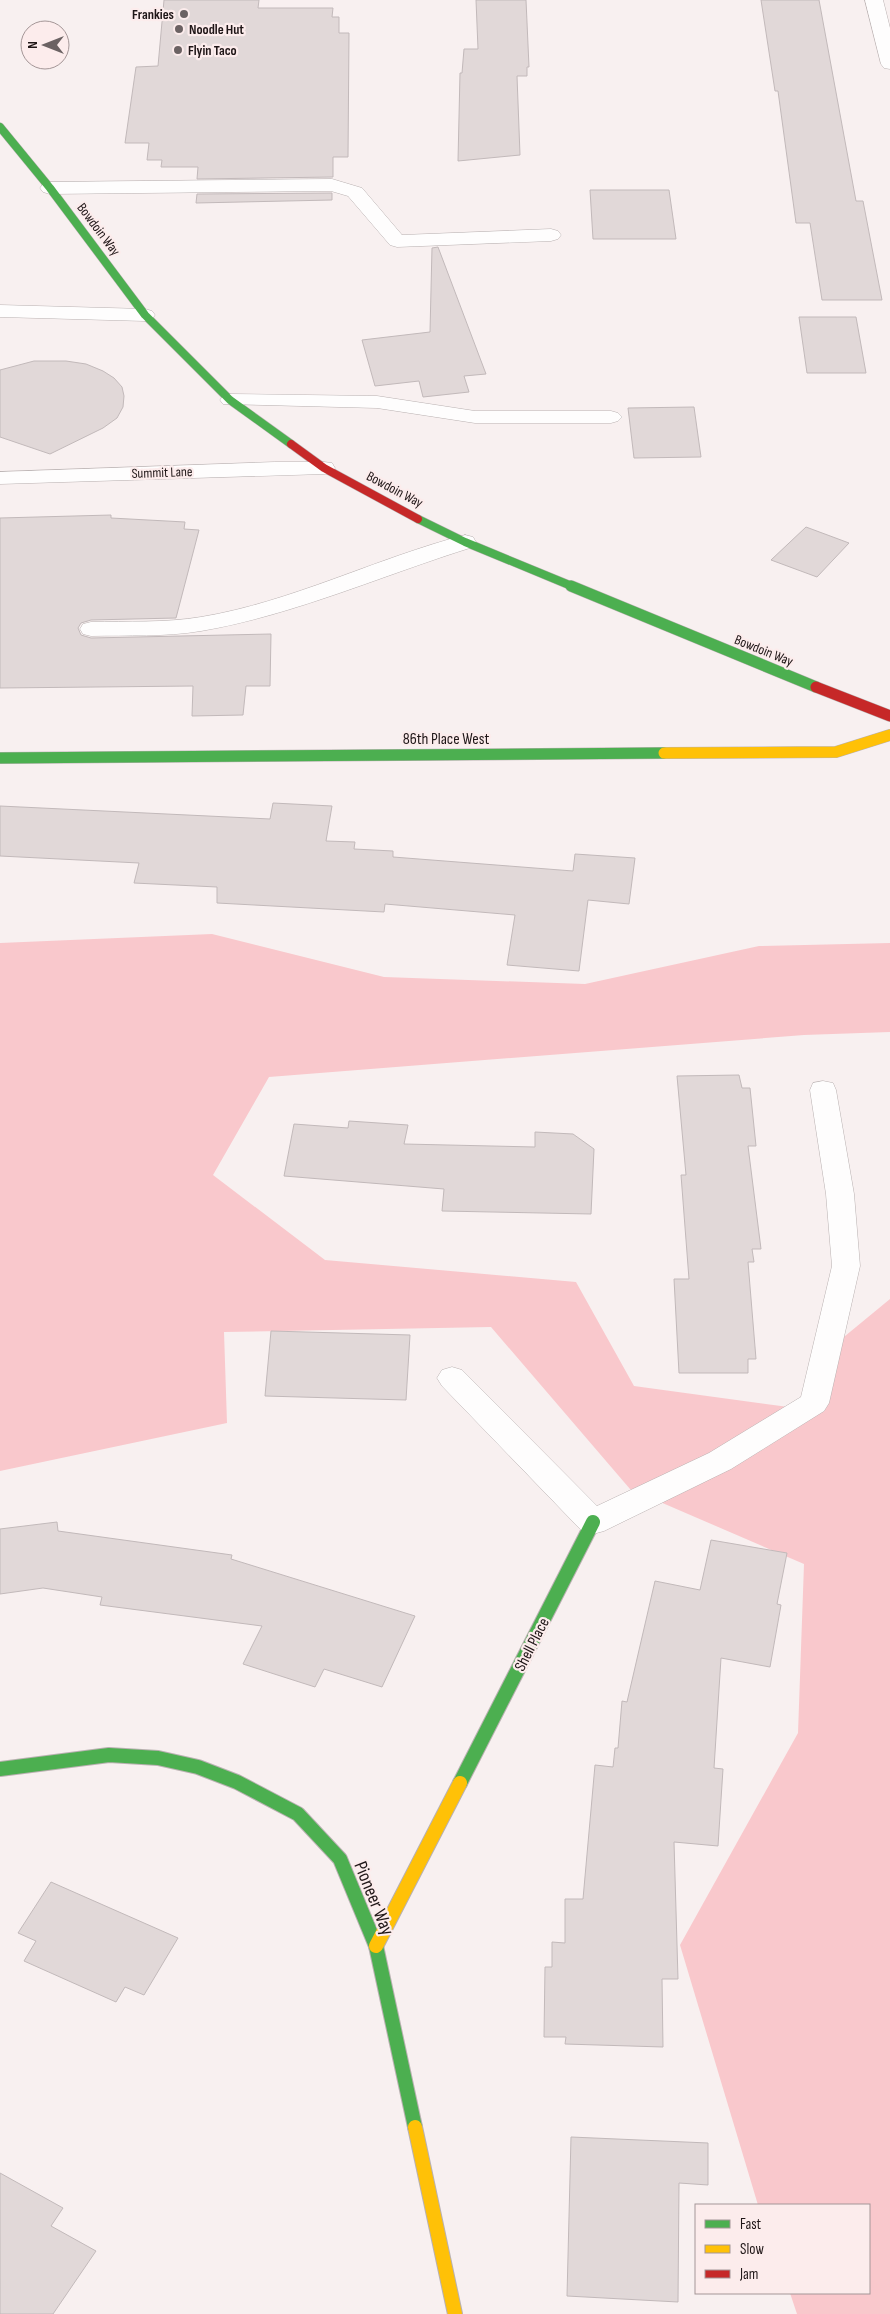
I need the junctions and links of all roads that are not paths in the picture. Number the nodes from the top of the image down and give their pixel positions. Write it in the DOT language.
graph roads {
  1 [pos="874,0"];
  2 [pos="890,64"];
  3 [pos="3,135"];
  4 [pos="50,188"];
  5 [pos="551,235"];
  6 [pos="0,311"];
  7 [pos="145,315"];
  8 [pos="230,400"];
  9 [pos="612,417"];
  10 [pos="324,468"];
  11 [pos="0,478"];
  12 [pos="465,542"];
  13 [pos="91,629"];
  14 [pos="890,716"];
  15 [pos="890,735"];
  16 [pos="0,758"];
  17 [pos="823,1090"];
  18 [pos="452,1378"];
  19 [pos="593,1522"];
  20 [pos="0,1769"];
  21 [pos="376,1946"];
  22 [pos="455,2314"];
  1 -- 2 [label="street"];
  3 -- 4 [label="street, Bowdoin Way"];
  4 -- 5 [label="street"];
  4 -- 7 [label="street, Bowdoin Way"];
  6 -- 7 [label="street"];
  7 -- 8 [label="street, Bowdoin Way"];
  8 -- 9 [label="street"];
  8 -- 10 [label="street, Bowdoin Way"];
  10 -- 11 [label="street, Summit Lane"];
  10 -- 12 [label="street, Bowdoin Way"];
  12 -- 13 [label="street"];
  12 -- 14 [label="street, Bowdoin Way"];
  15 -- 16 [label="street, 86th Place West"];
  17 -- 19 [label="street"];
  18 -- 19 [label="street"];
  19 -- 21 [label="street, Shell Place"];
  20 -- 21 [label="street, Pioneer Way"];
  21 -- 22 [label="street, Pioneer Way"];
}
